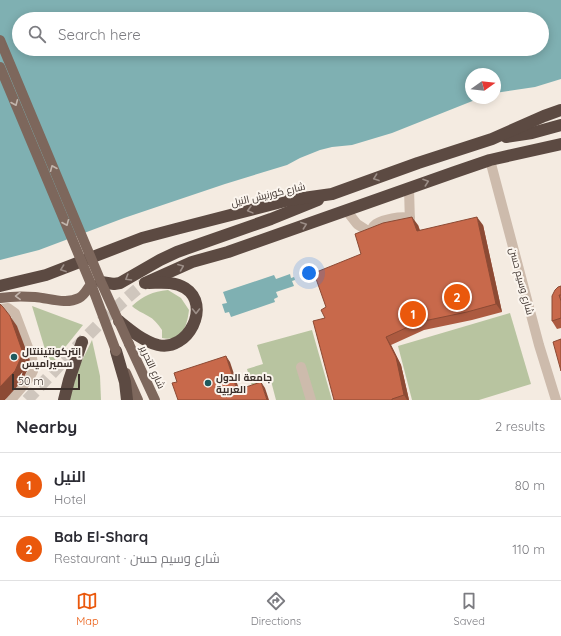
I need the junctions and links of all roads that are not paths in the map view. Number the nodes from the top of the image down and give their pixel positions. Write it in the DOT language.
graph roads {
  1 [pos="0,40"];
  2 [pos="0,67"];
  3 [pos="561,110"];
  4 [pos="561,125"];
  5 [pos="492,139"];
  6 [pos="561,144"];
  7 [pos="490,160"];
  8 [pos="351,187"];
  9 [pos="409,188"];
  10 [pos="332,194"];
  11 [pos="358,206"];
  12 [pos="346,210"];
  13 [pos="410,218"];
  14 [pos="370,232"];
  15 [pos="397,235"];
  16 [pos="386,238"];
  17 [pos="96,283"];
  18 [pos="0,286"];
  19 [pos="0,298"];
  20 [pos="0,309"];
  21 [pos="119,321"];
  22 [pos="82,342"];
  23 [pos="116,351"];
  24 [pos="301,367"];
  25 [pos="11,400"];
  26 [pos="64,400"];
  27 [pos="127,400"];
  28 [pos="138,400"];
  29 [pos="155,400"];
  30 [pos="311,400"];
  31 [pos="556,400"];
  17 -- 1 [label="main road, one-way, bridge"];
  2 -- 17 [label="main road, one-way, bridge"];
  3 -- 5 [label="highway, شارع كورنيش النيل"];
  4 -- 5 [label="highway"];
  5 -- 8 [label="highway, شارع كورنيش النيل, one-way"];
  6 -- 7 [label="highway"];
  9 -- 7 [label="highway, one-way"];
  7 -- 31 [label="street, شارع وسيم حسن"];
  8 -- 10 [label="highway, شارع كورنيش النيل"];
  8 -- 11 [label="highway"];
  9 -- 11 [label="highway"];
  9 -- 13 [label="street"];
  10 -- 17 [label="highway, one-way"];
  10 -- 18 [label="highway, شارع كورنيش النيل, one-way"];
  11 -- 12 [label="highway"];
  12 -- 14 [label="street"];
  12 -- 21 [label="highway"];
  13 -- 14 [label="street"];
  13 -- 15 [label="street"];
  14 -- 16 [label="street"];
  17 -- 19 [label="main road, one-way, bridge"];
  17 -- 21 [label="main road, شارع التحرير, bridge"];
  17 -- 23 [label="main road, bridge"];
  20 -- 25 [label="street"];
  21 -- 29 [label="main road, شارع التحرير, bridge"];
  22 -- 26 [label="highway"];
  23 -- 27 [label="highway"];
  23 -- 28 [label="main road"];
  24 -- 30 [label="street"];
}
